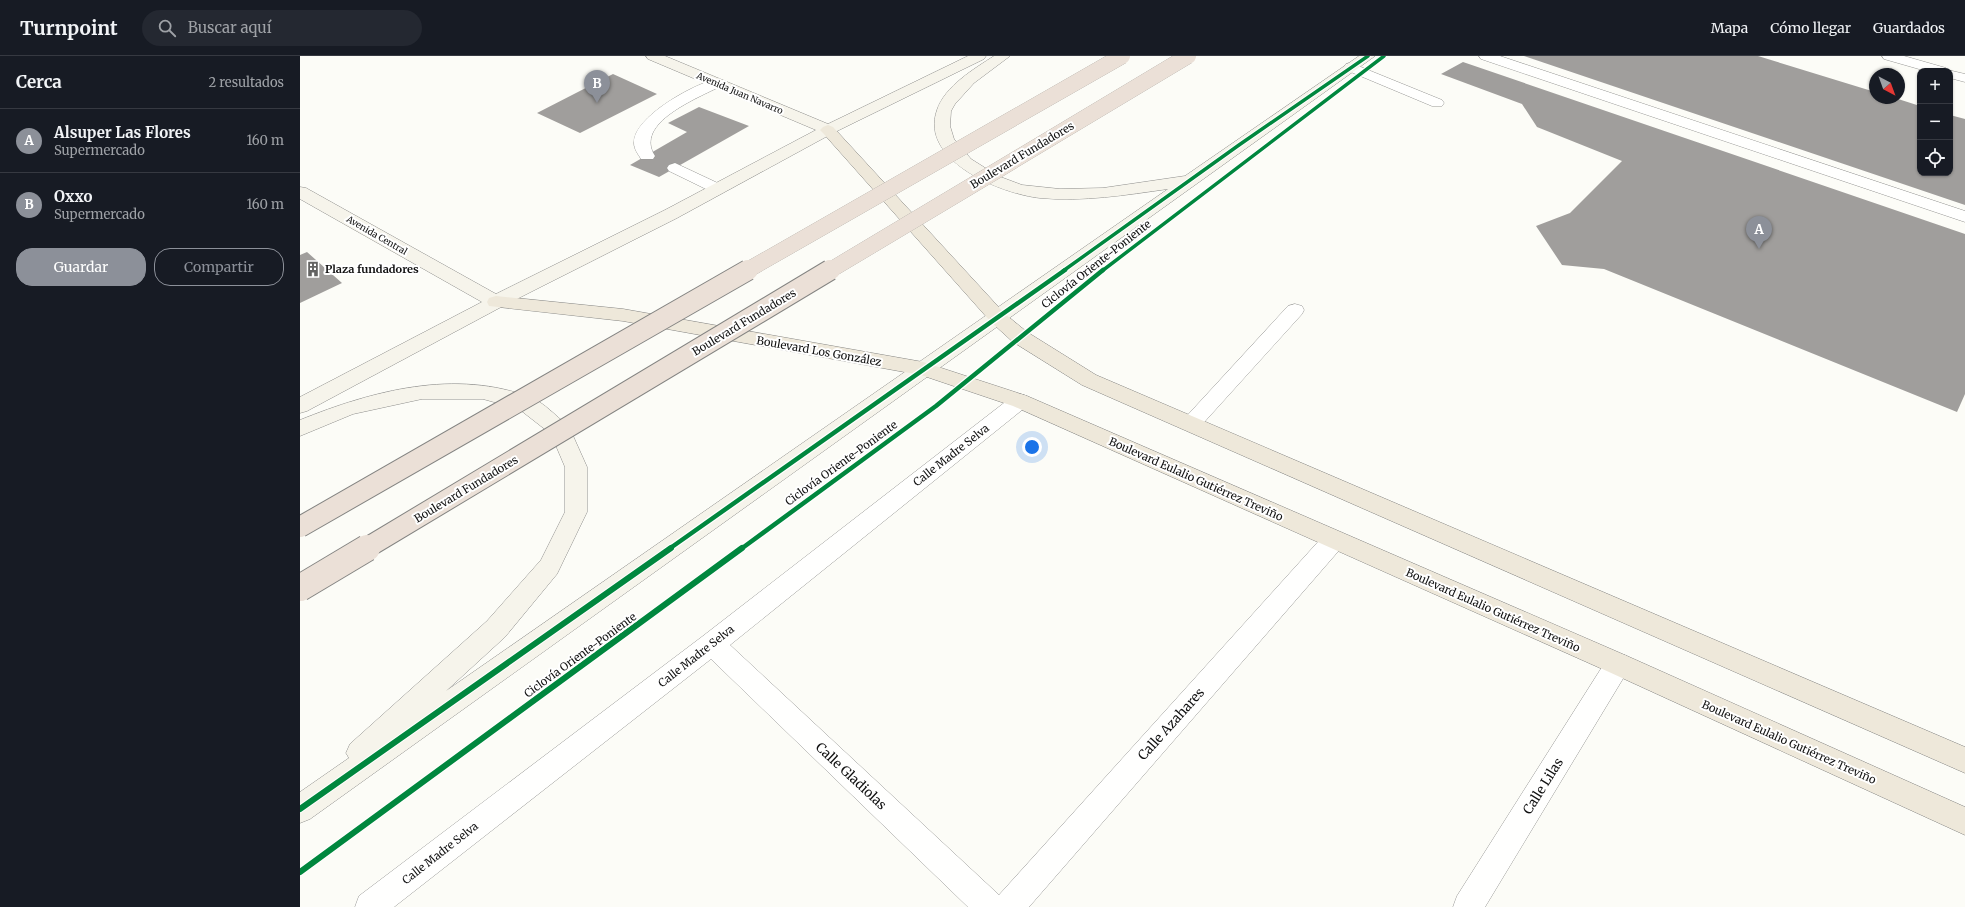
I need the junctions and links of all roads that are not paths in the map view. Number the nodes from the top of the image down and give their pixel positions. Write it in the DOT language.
graph roads {
  1 [pos="653,56"];
  2 [pos="979,56"];
  3 [pos="1003,56"];
  4 [pos="1122,56"];
  5 [pos="1188,56"];
  6 [pos="1486,56"];
  7 [pos="1889,56"];
  8 [pos="1909,59"];
  9 [pos="1359,62"];
  10 [pos="1933,68"];
  11 [pos="1953,75"];
  12 [pos="1965,78"];
  13 [pos="716,83"];
  14 [pos="1437,103"];
  15 [pos="828,130"];
  16 [pos="647,156"];
  17 [pos="675,168"];
  18 [pos="1190,181"];
  19 [pos="718,189"];
  20 [pos="300,192"];
  21 [pos="1965,217"];
  22 [pos="496,302"];
  23 [pos="1294,310"];
  24 [pos="998,318"];
  25 [pos="923,369"];
  26 [pos="1020,401"];
  27 [pos="300,406"];
  28 [pos="1191,424"];
  29 [pos="300,428"];
  30 [pos="300,527"];
  31 [pos="1334,540"];
  32 [pos="300,588"];
  33 [pos="712,644"];
  34 [pos="1618,664"];
  35 [pos="1965,760"];
  36 [pos="300,808"];
  37 [pos="1965,821"];
  38 [pos="370,907"];
  39 [pos="990,907"];
  40 [pos="1009,907"];
  41 [pos="1468,907"];
  1 -- 13 [label="main road, Avenida Juan Navarro"];
  2 -- 15 [label="main road"];
  3 -- 18 [label="main road"];
  4 -- 30 [label="highway, bridge"];
  5 -- 32 [label="highway, Boulevard Fundadores, bridge"];
  6 -- 21 [label="street"];
  7 -- 8 [label="street"];
  8 -- 10 [label="street"];
  9 -- 14 [label="street"];
  9 -- 18 [label="main road"];
  11 -- 12 [label="street"];
  13 -- 15 [label="main road, Avenida Juan Navarro"];
  13 -- 16 [label="street"];
  15 -- 19 [label="main road"];
  15 -- 24 [label="main road"];
  17 -- 19 [label="street"];
  18 -- 24 [label="main road"];
  19 -- 22 [label="main road"];
  20 -- 22 [label="main road, Avenida Central"];
  22 -- 25 [label="main road, Boulevard Los González"];
  22 -- 27 [label="main road"];
  23 -- 28 [label="street"];
  24 -- 25 [label="main road"];
  24 -- 28 [label="main road"];
  25 -- 26 [label="main road, Boulevard Los González"];
  25 -- 36 [label="main road"];
  26 -- 31 [label="main road, Boulevard Eulalio Gutiérrez Treviño"];
  26 -- 33 [label="street, Calle Madre Selva"];
  28 -- 35 [label="main road"];
  29 -- 36 [label="main road"];
  31 -- 34 [label="main road, Boulevard Eulalio Gutiérrez Treviño"];
  31 -- 40 [label="street, Calle Azahares"];
  33 -- 38 [label="street, Calle Madre Selva"];
  33 -- 39 [label="street, Calle Gladiolas"];
  34 -- 37 [label="main road, Boulevard Eulalio Gutiérrez Treviño"];
  34 -- 41 [label="street, Calle Lilas"];
}
